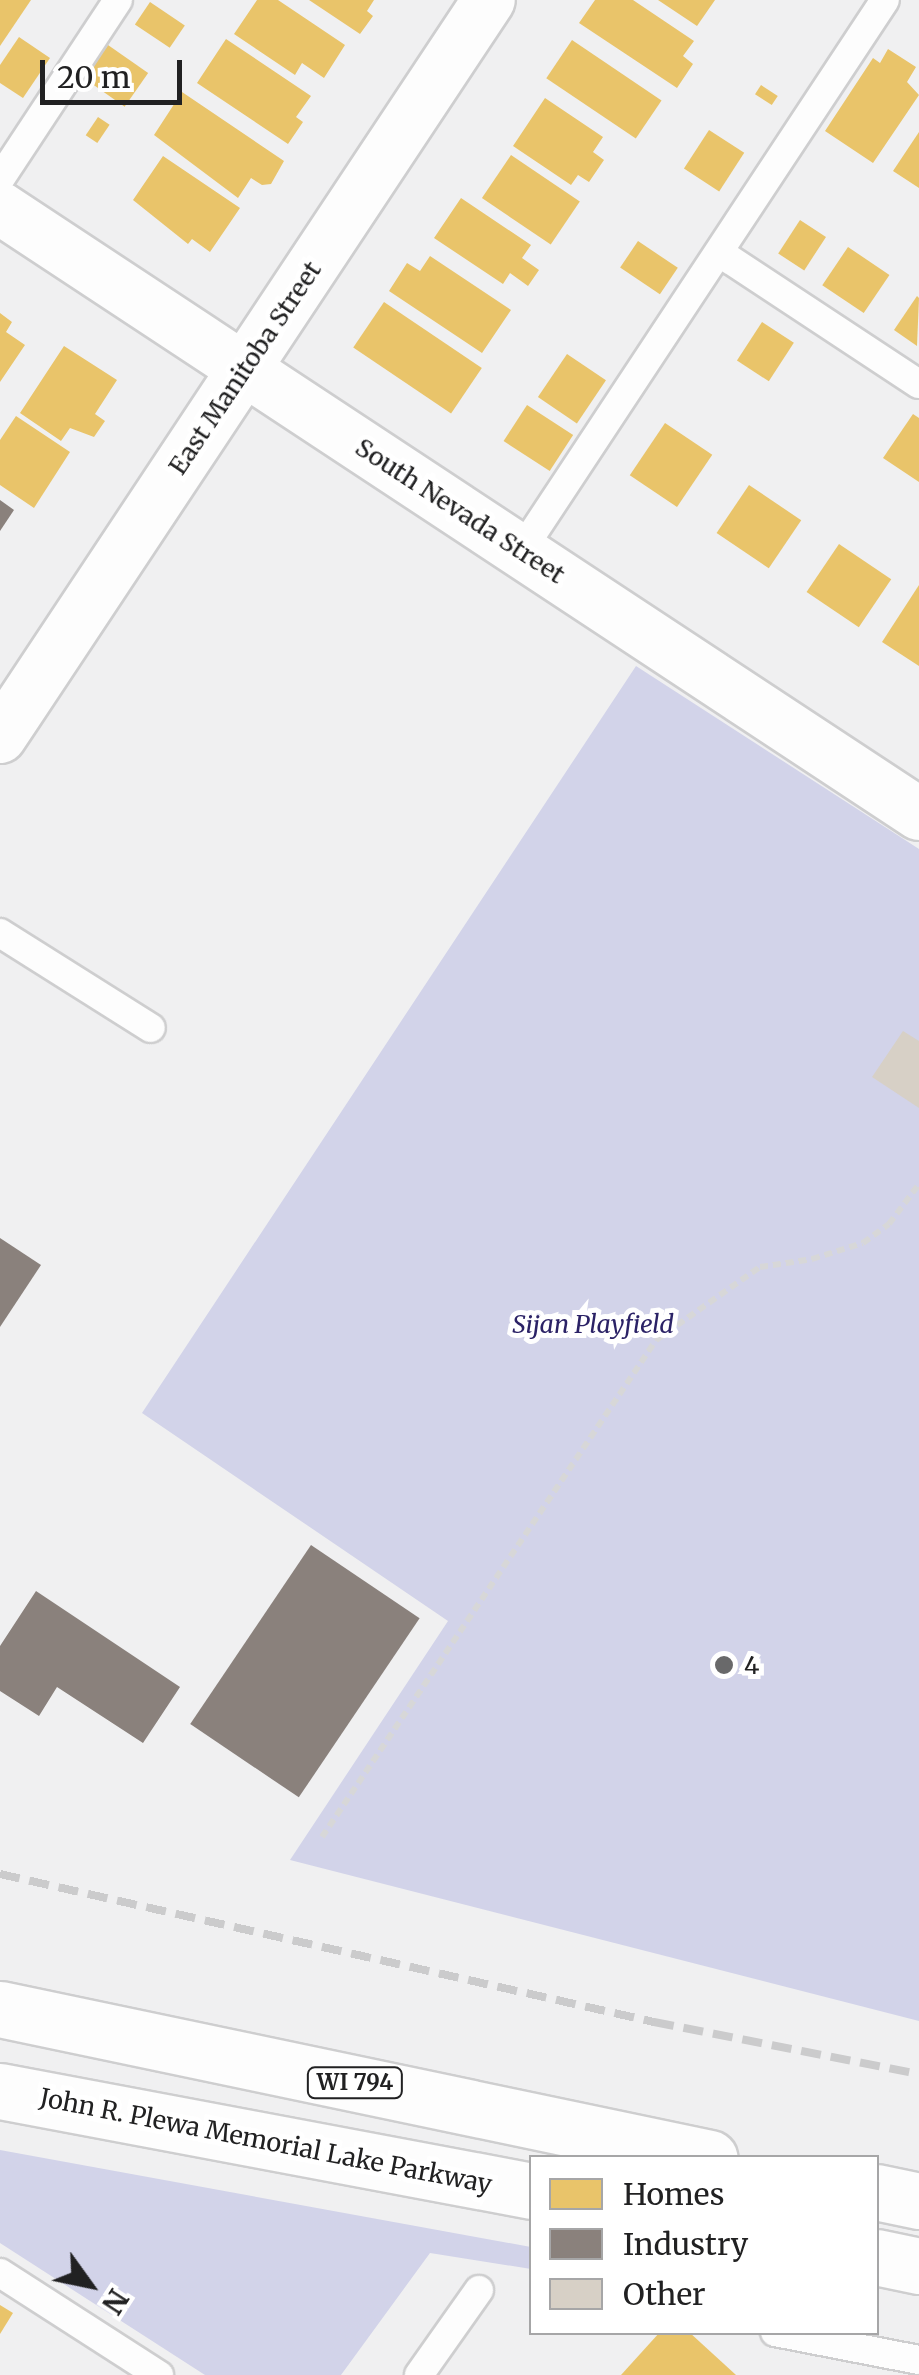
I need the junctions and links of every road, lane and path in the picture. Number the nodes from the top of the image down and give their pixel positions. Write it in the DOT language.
graph roads {
  1 [pos="118,0"];
  2 [pos="490,0"];
  3 [pos="885,0"];
  4 [pos="0,179"];
  5 [pos="0,208"];
  6 [pos="720,252"];
  7 [pos="244,369"];
  8 [pos="919,384"];
  9 [pos="520,551"];
  10 [pos="0,737"];
  11 [pos="919,814"];
  12 [pos="0,933"];
  13 [pos="150,1028"];
  14 [pos="919,1184"];
  15 [pos="322,1837"];
  16 [pos="0,2009"];
  17 [pos="0,2092"];
  18 [pos="696,2155"];
  19 [pos="529,2190"];
  20 [pos="879,2193"];
  21 [pos="919,2201"];
  22 [pos="879,2258"];
  23 [pos="919,2266"];
  24 [pos="0,2273"];
  25 [pos="479,2290"];
  26 [pos="790,2335"];
  27 [pos="919,2360"];
  28 [pos="158,2375"];
  29 [pos="419,2375"];
  1 -- 4 [label="lane"];
  2 -- 7 [label="street, East Manitoba Street"];
  3 -- 6 [label="lane"];
  5 -- 7 [label="street, South Nevada Street"];
  6 -- 8 [label="lane"];
  6 -- 9 [label="lane"];
  7 -- 9 [label="street, South Nevada Street"];
  7 -- 10 [label="street, East Manitoba Street"];
  9 -- 11 [label="street, South Nevada Street"];
  12 -- 13 [label="lane"];
  14 -- 15 [label="path"];
  16 -- 18 [label="main road, WI 794"];
  17 -- 19 [label="main road, John R. Plewa Memorial Lake Parkway"];
  20 -- 21 [label="main road"];
  22 -- 23 [label="main road"];
  24 -- 28 [label="lane"];
  25 -- 29 [label="lane"];
  26 -- 27 [label="lane"];
}
